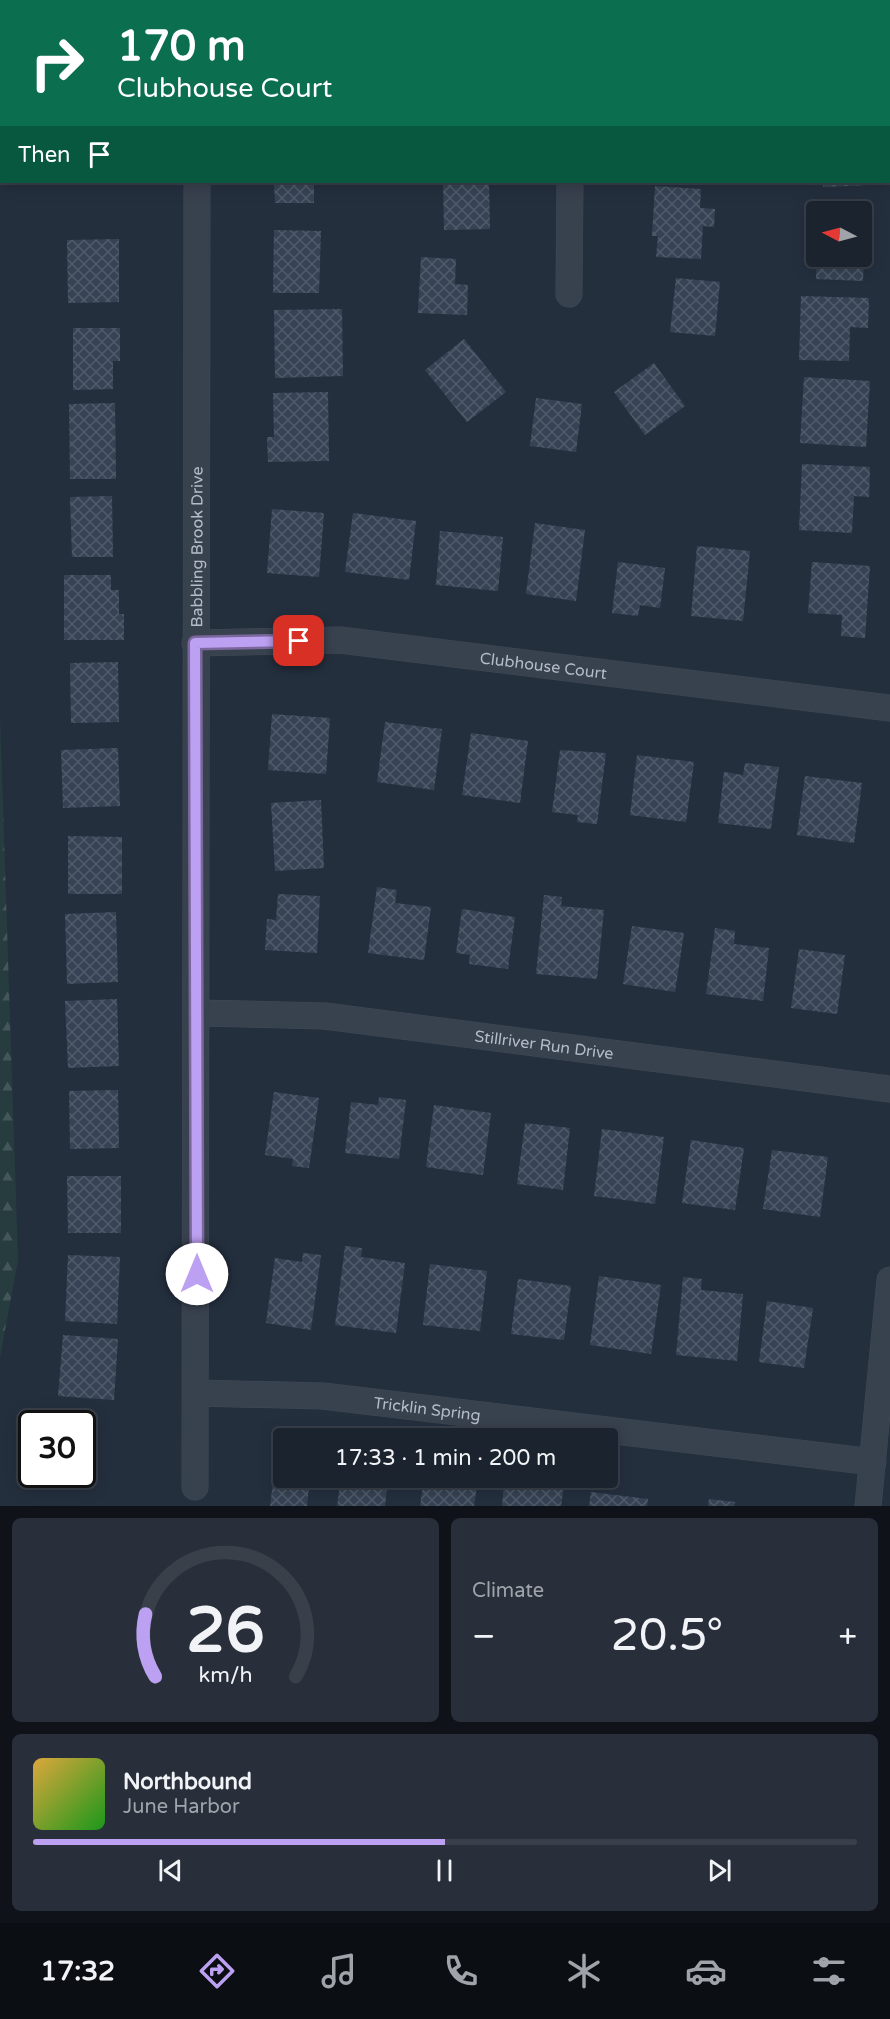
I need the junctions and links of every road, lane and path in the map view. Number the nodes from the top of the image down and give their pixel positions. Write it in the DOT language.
graph roads {
  1 [pos="197,183"];
  2 [pos="570,183"];
  3 [pos="569,294"];
  4 [pos="195,643"];
  5 [pos="890,708"];
  6 [pos="198,1013"];
  7 [pos="890,1089"];
  8 [pos="890,1280"];
  9 [pos="196,1393"];
  10 [pos="873,1462"];
  11 [pos="195,1487"];
  12 [pos="868,1506"];
  1 -- 4 [label="street, Babbling Brook Drive"];
  2 -- 3 [label="street"];
  4 -- 5 [label="street, Clubhouse Court"];
  4 -- 6 [label="street, Babbling Brook Drive"];
  6 -- 7 [label="street, Stillriver Run Drive"];
  6 -- 9 [label="street, Babbling Brook Drive"];
  8 -- 10 [label="street"];
  9 -- 10 [label="street, Tricklin Spring"];
  9 -- 11 [label="street, Babbling Brook Drive"];
  10 -- 12 [label="street"];
}
